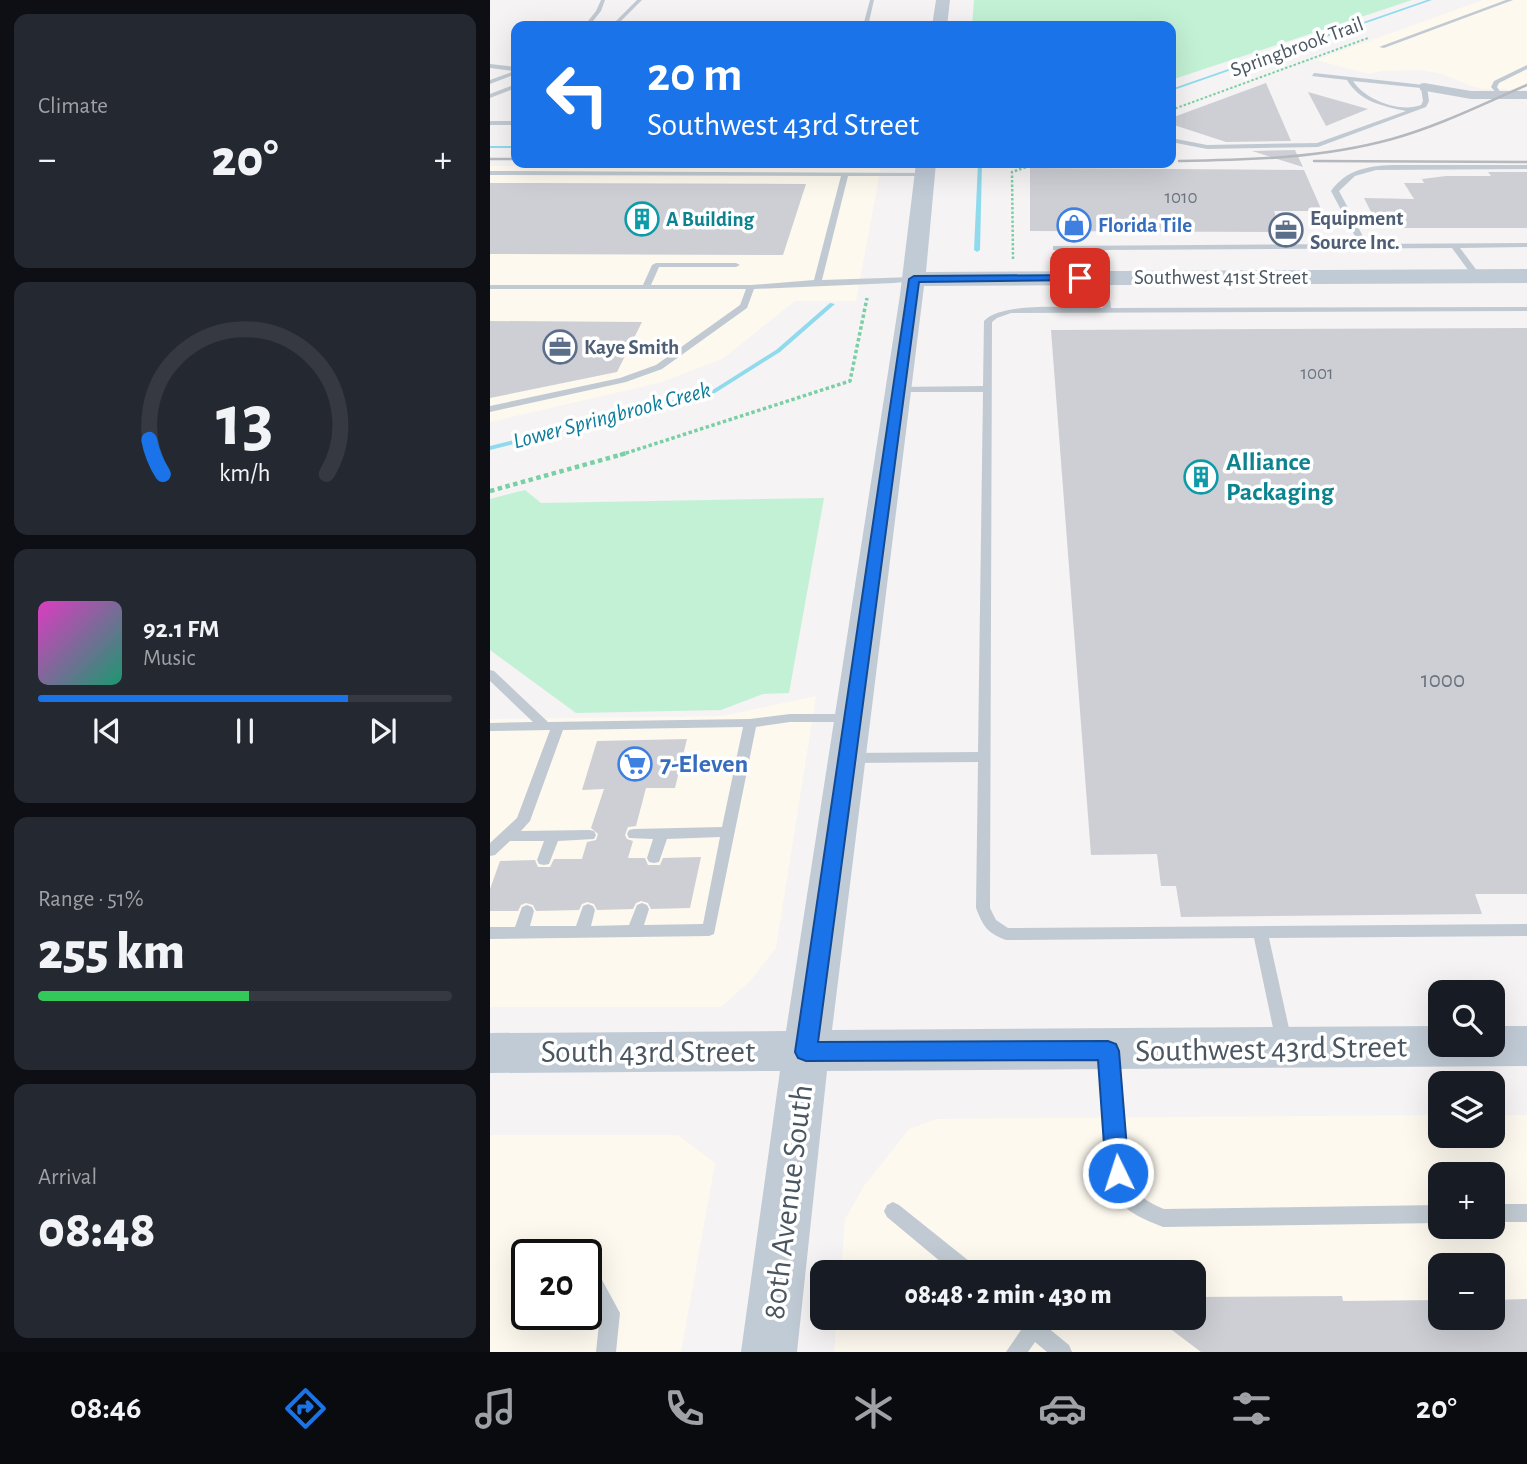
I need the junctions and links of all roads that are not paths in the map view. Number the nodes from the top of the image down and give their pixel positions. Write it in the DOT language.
graph roads {
  1 [pos="603,0"];
  2 [pos="640,0"];
  3 [pos="872,0"];
  4 [pos="943,0"];
  5 [pos="1511,0"];
  6 [pos="590,21"];
  7 [pos="618,21"];
  8 [pos="866,21"];
  9 [pos="941,21"];
  10 [pos="1382,47"];
  11 [pos="490,66"];
  12 [pos="1527,67"];
  13 [pos="511,70"];
  14 [pos="511,73"];
  15 [pos="1314,75"];
  16 [pos="1348,78"];
  17 [pos="490,82"];
  18 [pos="1424,87"];
  19 [pos="511,88"];
  20 [pos="1501,95"];
  21 [pos="490,96"];
  22 [pos="1526,96"];
  23 [pos="1412,110"];
  24 [pos="490,122"];
  25 [pos="511,123"];
  26 [pos="1176,141"];
  27 [pos="1527,167"];
  28 [pos="926,168"];
  29 [pos="490,173"];
  30 [pos="845,174"];
  31 [pos="1527,245"];
  32 [pos="1364,246"];
  33 [pos="1455,246"];
  34 [pos="1100,247"];
  35 [pos="1056,248"];
  36 [pos="736,265"];
  37 [pos="1476,276"];
  38 [pos="1102,278"];
  39 [pos="914,279"];
  40 [pos="1525,279"];
  41 [pos="817,283"];
  42 [pos="490,287"];
  43 [pos="646,287"];
  44 [pos="751,287"];
  45 [pos="1527,309"];
  46 [pos="1107,311"];
  47 [pos="899,389"];
  48 [pos="988,389"];
  49 [pos="490,410"];
  50 [pos="490,674"];
  51 [pos="853,718"];
  52 [pos="750,723"];
  53 [pos="551,726"];
  54 [pos="490,727"];
  55 [pos="984,757"];
  56 [pos="847,758"];
  57 [pos="728,832"];
  58 [pos="634,834"];
  59 [pos="661,834"];
  60 [pos="553,835"];
  61 [pos="589,835"];
  62 [pos="506,836"];
  63 [pos="490,851"];
  64 [pos="654,858"];
  65 [pos="544,860"];
  66 [pos="642,909"];
  67 [pos="588,910"];
  68 [pos="527,911"];
  69 [pos="1527,930"];
  70 [pos="635,931"];
  71 [pos="582,932"];
  72 [pos="1260,932"];
  73 [pos="490,933"];
  74 [pos="520,933"];
  75 [pos="1527,1046"];
  76 [pos="1285,1049"];
  77 [pos="1108,1051"];
  78 [pos="806,1052"];
  79 [pos="490,1053"];
  80 [pos="893,1211"];
  81 [pos="1505,1213"];
  82 [pos="1527,1213"];
  83 [pos="1428,1214"];
  84 [pos="952,1260"];
  85 [pos="602,1299"];
  86 [pos="1024,1330"];
  87 [pos="1035,1330"];
  88 [pos="606,1352"];
  89 [pos="769,1352"];
  90 [pos="1016,1352"];
  91 [pos="1062,1352"];
  1 -- 6 [label="lane"];
  2 -- 7 [label="lane"];
  3 -- 8 [label="lane"];
  4 -- 9 [label="street"];
  5 -- 10 [label="lane"];
  11 -- 13 [label="lane"];
  12 -- 20 [label="lane"];
  14 -- 17 [label="lane"];
  15 -- 16 [label="lane"];
  16 -- 18 [label="lane"];
  16 -- 23 [label="lane"];
  18 -- 20 [label="street"];
  18 -- 23 [label="lane"];
  19 -- 21 [label="lane"];
  20 -- 22 [label="street"];
  23 -- 26 [label="lane"];
  24 -- 25 [label="lane"];
  27 -- 32 [label="lane"];
  28 -- 30 [label="lane"];
  28 -- 39 [label="street, 80th Avenue South"];
  29 -- 30 [label="lane"];
  30 -- 41 [label="lane"];
  31 -- 33 [label="lane"];
  32 -- 33 [label="lane"];
  32 -- 34 [label="lane"];
  33 -- 37 [label="lane"];
  34 -- 35 [label="lane"];
  34 -- 38 [label="lane"];
  36 -- 43 [label="lane"];
  37 -- 38 [label="street, Southwest 41st Street"];
  37 -- 40 [label="street, Southwest 41st Street"];
  38 -- 39 [label="street, Southwest 41st Street"];
  38 -- 46 [label="lane"];
  39 -- 41 [label="lane"];
  39 -- 47 [label="street, 80th Avenue South"];
  41 -- 44 [label="lane"];
  42 -- 43 [label="lane"];
  43 -- 44 [label="lane"];
  44 -- 49 [label="lane"];
  45 -- 46 [label="lane"];
  46 -- 48 [label="lane"];
  47 -- 48 [label="lane"];
  47 -- 51 [label="street, 80th Avenue South"];
  48 -- 55 [label="lane"];
  50 -- 53 [label="lane"];
  51 -- 52 [label="lane"];
  51 -- 56 [label="street, 80th Avenue South"];
  52 -- 53 [label="lane"];
  52 -- 57 [label="lane"];
  53 -- 54 [label="lane"];
  53 -- 62 [label="lane"];
  55 -- 56 [label="lane"];
  55 -- 72 [label="lane"];
  56 -- 78 [label="street, 80th Avenue South"];
  57 -- 59 [label="lane"];
  57 -- 70 [label="lane"];
  58 -- 59 [label="lane"];
  59 -- 64 [label="lane"];
  60 -- 61 [label="lane"];
  60 -- 62 [label="lane"];
  60 -- 65 [label="lane"];
  62 -- 63 [label="lane"];
  66 -- 70 [label="lane"];
  67 -- 71 [label="lane"];
  68 -- 74 [label="lane"];
  69 -- 72 [label="lane"];
  70 -- 71 [label="lane"];
  71 -- 74 [label="lane"];
  72 -- 76 [label="lane"];
  73 -- 74 [label="lane"];
  75 -- 76 [label="street, Southwest 43rd Street"];
  76 -- 77 [label="street, Southwest 43rd Street"];
  77 -- 78 [label="street, Southwest 43rd Street"];
  77 -- 83 [label="lane"];
  78 -- 79 [label="street, South 43rd Street"];
  78 -- 89 [label="street, 80th Avenue South"];
  80 -- 84 [label="lane"];
  81 -- 82 [label="lane"];
  85 -- 88 [label="lane"];
  86 -- 90 [label="lane"];
  87 -- 91 [label="lane"];
}
